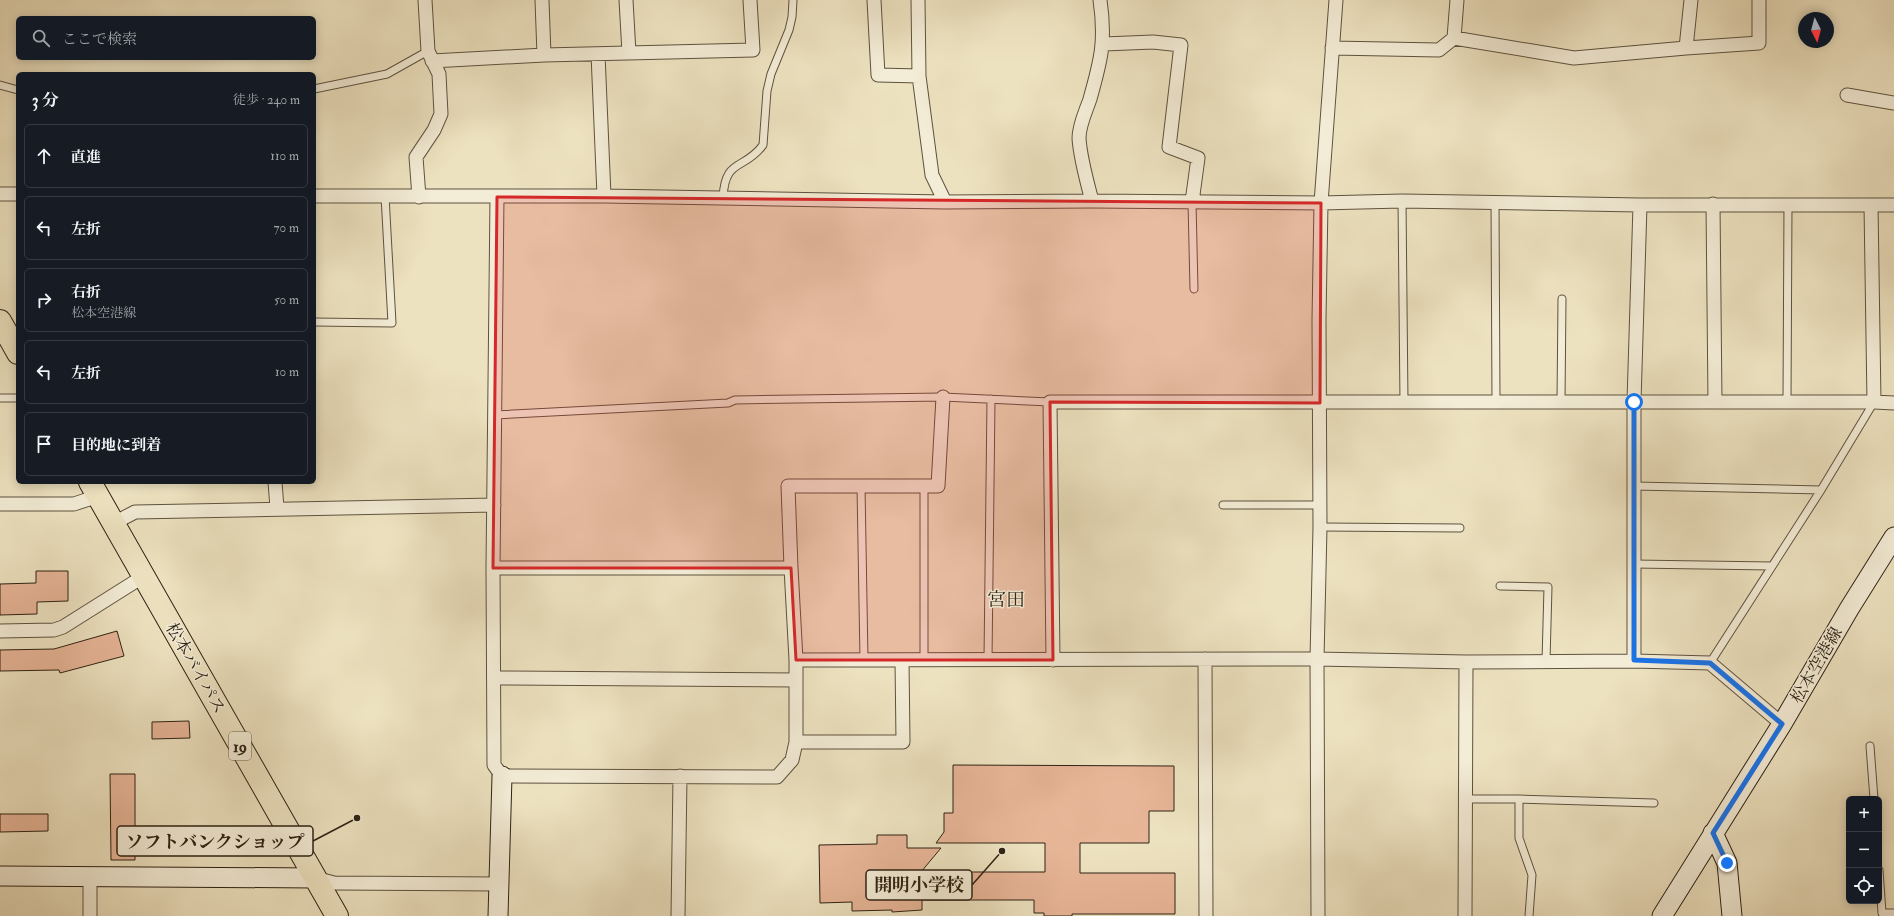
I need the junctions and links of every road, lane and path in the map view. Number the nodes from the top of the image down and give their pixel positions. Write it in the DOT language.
graph roads {
  1 [pos="425,0"];
  2 [pos="542,0"];
  3 [pos="626,0"];
  4 [pos="750,0"];
  5 [pos="793,0"];
  6 [pos="874,0"];
  7 [pos="918,0"];
  8 [pos="1100,0"];
  9 [pos="1336,0"];
  10 [pos="1457,0"];
  11 [pos="1691,0"];
  12 [pos="1759,0"];
  13 [pos="1454,38"];
  14 [pos="1104,44"];
  15 [pos="1332,48"];
  16 [pos="1686,48"];
  17 [pos="628,53"];
  18 [pos="598,54"];
  19 [pos="544,55"];
  20 [pos="430,56"];
  21 [pos="919,76"];
  22 [pos="0,85"];
  23 [pos="16,89"];
  24 [pos="316,89"];
  25 [pos="1846,95"];
  26 [pos="1894,103"];
  27 [pos="0,194"];
  28 [pos="16,194"];
  29 [pos="316,196"];
  30 [pos="385,196"];
  31 [pos="604,196"];
  32 [pos="419,197"];
  33 [pos="497,197"];
  34 [pos="723,198"];
  35 [pos="1092,201"];
  36 [pos="1402,201"];
  37 [pos="945,202"];
  38 [pos="1192,202"];
  39 [pos="1495,202"];
  40 [pos="1321,203"];
  41 [pos="1713,204"];
  42 [pos="1788,204"];
  43 [pos="1640,205"];
  44 [pos="1871,205"];
  45 [pos="1894,205"];
  46 [pos="1194,289"];
  47 [pos="1562,299"];
  48 [pos="0,321"];
  49 [pos="316,322"];
  50 [pos="16,349"];
  51 [pos="943,397"];
  52 [pos="0,398"];
  53 [pos="16,398"];
  54 [pos="991,399"];
  55 [pos="1050,402"];
  56 [pos="1496,402"];
  57 [pos="1562,402"];
  58 [pos="1634,402"];
  59 [pos="1715,402"];
  60 [pos="1787,402"];
  61 [pos="1874,402"];
  62 [pos="1320,403"];
  63 [pos="1404,403"];
  64 [pos="1894,403"];
  65 [pos="495,416"];
  66 [pos="276,484"];
  67 [pos="861,486"];
  68 [pos="924,486"];
  69 [pos="1634,486"];
  70 [pos="94,489"];
  71 [pos="1821,490"];
  72 [pos="0,504"];
  73 [pos="494,505"];
  74 [pos="1223,505"];
  75 [pos="1320,505"];
  76 [pos="277,508"];
  77 [pos="114,523"];
  78 [pos="1320,527"];
  79 [pos="1460,528"];
  80 [pos="1894,537"];
  81 [pos="1634,564"];
  82 [pos="1772,566"];
  83 [pos="493,568"];
  84 [pos="791,568"];
  85 [pos="144,576"];
  86 [pos="1500,586"];
  87 [pos="0,631"];
  88 [pos="1204,659"];
  89 [pos="1317,659"];
  90 [pos="796,660"];
  91 [pos="864,660"];
  92 [pos="902,660"];
  93 [pos="924,660"];
  94 [pos="988,660"];
  95 [pos="1053,660"];
  96 [pos="1634,660"];
  97 [pos="1546,661"];
  98 [pos="1466,662"];
  99 [pos="1710,663"];
  100 [pos="494,678"];
  101 [pos="796,680"];
  102 [pos="1782,724"];
  103 [pos="796,742"];
  104 [pos="1870,746"];
  105 [pos="502,776"];
  106 [pos="680,776"];
  107 [pos="1874,796"];
  108 [pos="1466,799"];
  109 [pos="1519,799"];
  110 [pos="1654,803"];
  111 [pos="1713,833"];
  112 [pos="0,876"];
  113 [pos="90,876"];
  114 [pos="315,878"];
  115 [pos="499,884"];
  116 [pos="1881,904"];
  117 [pos="1893,914"];
  118 [pos="90,916"];
  119 [pos="337,916"];
  120 [pos="498,916"];
  121 [pos="678,916"];
  122 [pos="1206,916"];
  123 [pos="1318,916"];
  124 [pos="1465,916"];
  125 [pos="1529,916"];
  126 [pos="1662,916"];
  127 [pos="1732,916"];
  1 -- 20 [label="street"];
  2 -- 19 [label="street"];
  3 -- 17 [label="street"];
  4 -- 17 [label="street"];
  5 -- 34 [label="lane"];
  6 -- 21 [label="street"];
  7 -- 21 [label="street"];
  8 -- 14 [label="street"];
  9 -- 15 [label="street"];
  10 -- 13 [label="street"];
  11 -- 16 [label="street"];
  12 -- 16 [label="street"];
  13 -- 15 [label="street"];
  13 -- 16 [label="street"];
  14 -- 35 [label="street"];
  14 -- 38 [label="street"];
  15 -- 40 [label="street"];
  17 -- 18 [label="street"];
  18 -- 19 [label="street"];
  18 -- 31 [label="street"];
  19 -- 20 [label="street"];
  20 -- 24 [label="lane"];
  20 -- 32 [label="street"];
  21 -- 37 [label="street"];
  22 -- 23 [label="lane"];
  25 -- 26 [label="street"];
  27 -- 28 [label="street"];
  29 -- 30 [label="street"];
  30 -- 32 [label="street"];
  30 -- 49 [label="lane"];
  31 -- 33 [label="street"];
  31 -- 34 [label="street"];
  32 -- 33 [label="street"];
  33 -- 65 [label="street"];
  34 -- 37 [label="street"];
  35 -- 37 [label="street"];
  35 -- 38 [label="street"];
  36 -- 39 [label="street"];
  36 -- 40 [label="street"];
  36 -- 63 [label="lane"];
  38 -- 40 [label="street"];
  38 -- 46 [label="lane"];
  39 -- 43 [label="street"];
  39 -- 56 [label="lane"];
  40 -- 62 [label="street"];
  41 -- 42 [label="street"];
  41 -- 43 [label="street"];
  41 -- 59 [label="street"];
  42 -- 44 [label="street"];
  42 -- 60 [label="lane"];
  43 -- 58 [label="street"];
  44 -- 45 [label="street"];
  44 -- 61 [label="street"];
  47 -- 57 [label="lane"];
  48 -- 50 [label="highway"];
  51 -- 54 [label="lane"];
  51 -- 65 [label="lane"];
  51 -- 68 [label="street"];
  52 -- 53 [label="lane"];
  54 -- 55 [label="lane"];
  54 -- 94 [label="lane"];
  55 -- 62 [label="street"];
  55 -- 95 [label="street"];
  56 -- 57 [label="street"];
  56 -- 63 [label="street"];
  57 -- 58 [label="street"];
  58 -- 59 [label="street"];
  58 -- 69 [label="street"];
  59 -- 60 [label="street"];
  60 -- 61 [label="street"];
  61 -- 64 [label="street"];
  61 -- 71 [label="lane"];
  62 -- 63 [label="street"];
  62 -- 75 [label="street"];
  65 -- 73 [label="street"];
  66 -- 76 [label="street"];
  67 -- 68 [label="street"];
  67 -- 84 [label="street"];
  67 -- 91 [label="lane"];
  68 -- 93 [label="lane"];
  69 -- 71 [label="lane"];
  69 -- 81 [label="street"];
  70 -- 72 [label="street"];
  70 -- 77 [label="highway, 松本バイパス / 19"];
  71 -- 82 [label="lane"];
  73 -- 76 [label="street"];
  73 -- 83 [label="street"];
  74 -- 75 [label="lane"];
  75 -- 78 [label="street"];
  76 -- 77 [label="street"];
  77 -- 85 [label="highway, 松本バイパス / 19"];
  78 -- 79 [label="lane"];
  78 -- 89 [label="street"];
  80 -- 102 [label="street, 松本空港線"];
  81 -- 82 [label="lane"];
  81 -- 96 [label="street"];
  82 -- 99 [label="lane"];
  83 -- 84 [label="street"];
  83 -- 100 [label="street"];
  84 -- 90 [label="street"];
  85 -- 87 [label="street"];
  85 -- 114 [label="highway, 松本バイパス / 19"];
  86 -- 97 [label="lane"];
  88 -- 89 [label="street"];
  88 -- 95 [label="street"];
  88 -- 122 [label="street"];
  89 -- 98 [label="street"];
  89 -- 123 [label="street"];
  90 -- 91 [label="street"];
  90 -- 101 [label="street"];
  91 -- 92 [label="street"];
  92 -- 93 [label="street"];
  92 -- 103 [label="street"];
  93 -- 94 [label="street"];
  94 -- 95 [label="street"];
  96 -- 97 [label="street"];
  96 -- 99 [label="street"];
  97 -- 98 [label="street"];
  98 -- 108 [label="street"];
  99 -- 102 [label="street"];
  100 -- 101 [label="street"];
  100 -- 105 [label="street"];
  101 -- 103 [label="street"];
  102 -- 111 [label="street, 松本空港線"];
  103 -- 106 [label="street"];
  104 -- 107 [label="lane"];
  105 -- 106 [label="street"];
  105 -- 115 [label="street"];
  106 -- 121 [label="street"];
  108 -- 109 [label="lane"];
  108 -- 124 [label="street"];
  109 -- 110 [label="lane"];
  109 -- 125 [label="lane"];
  111 -- 126 [label="street, 松本空港線"];
  111 -- 127 [label="street"];
  112 -- 113 [label="street"];
  113 -- 114 [label="street"];
  113 -- 118 [label="street"];
  114 -- 115 [label="street"];
  114 -- 119 [label="highway, 松本バイパス / 19"];
  115 -- 120 [label="street"];
  116 -- 117 [label="lane"];
}
